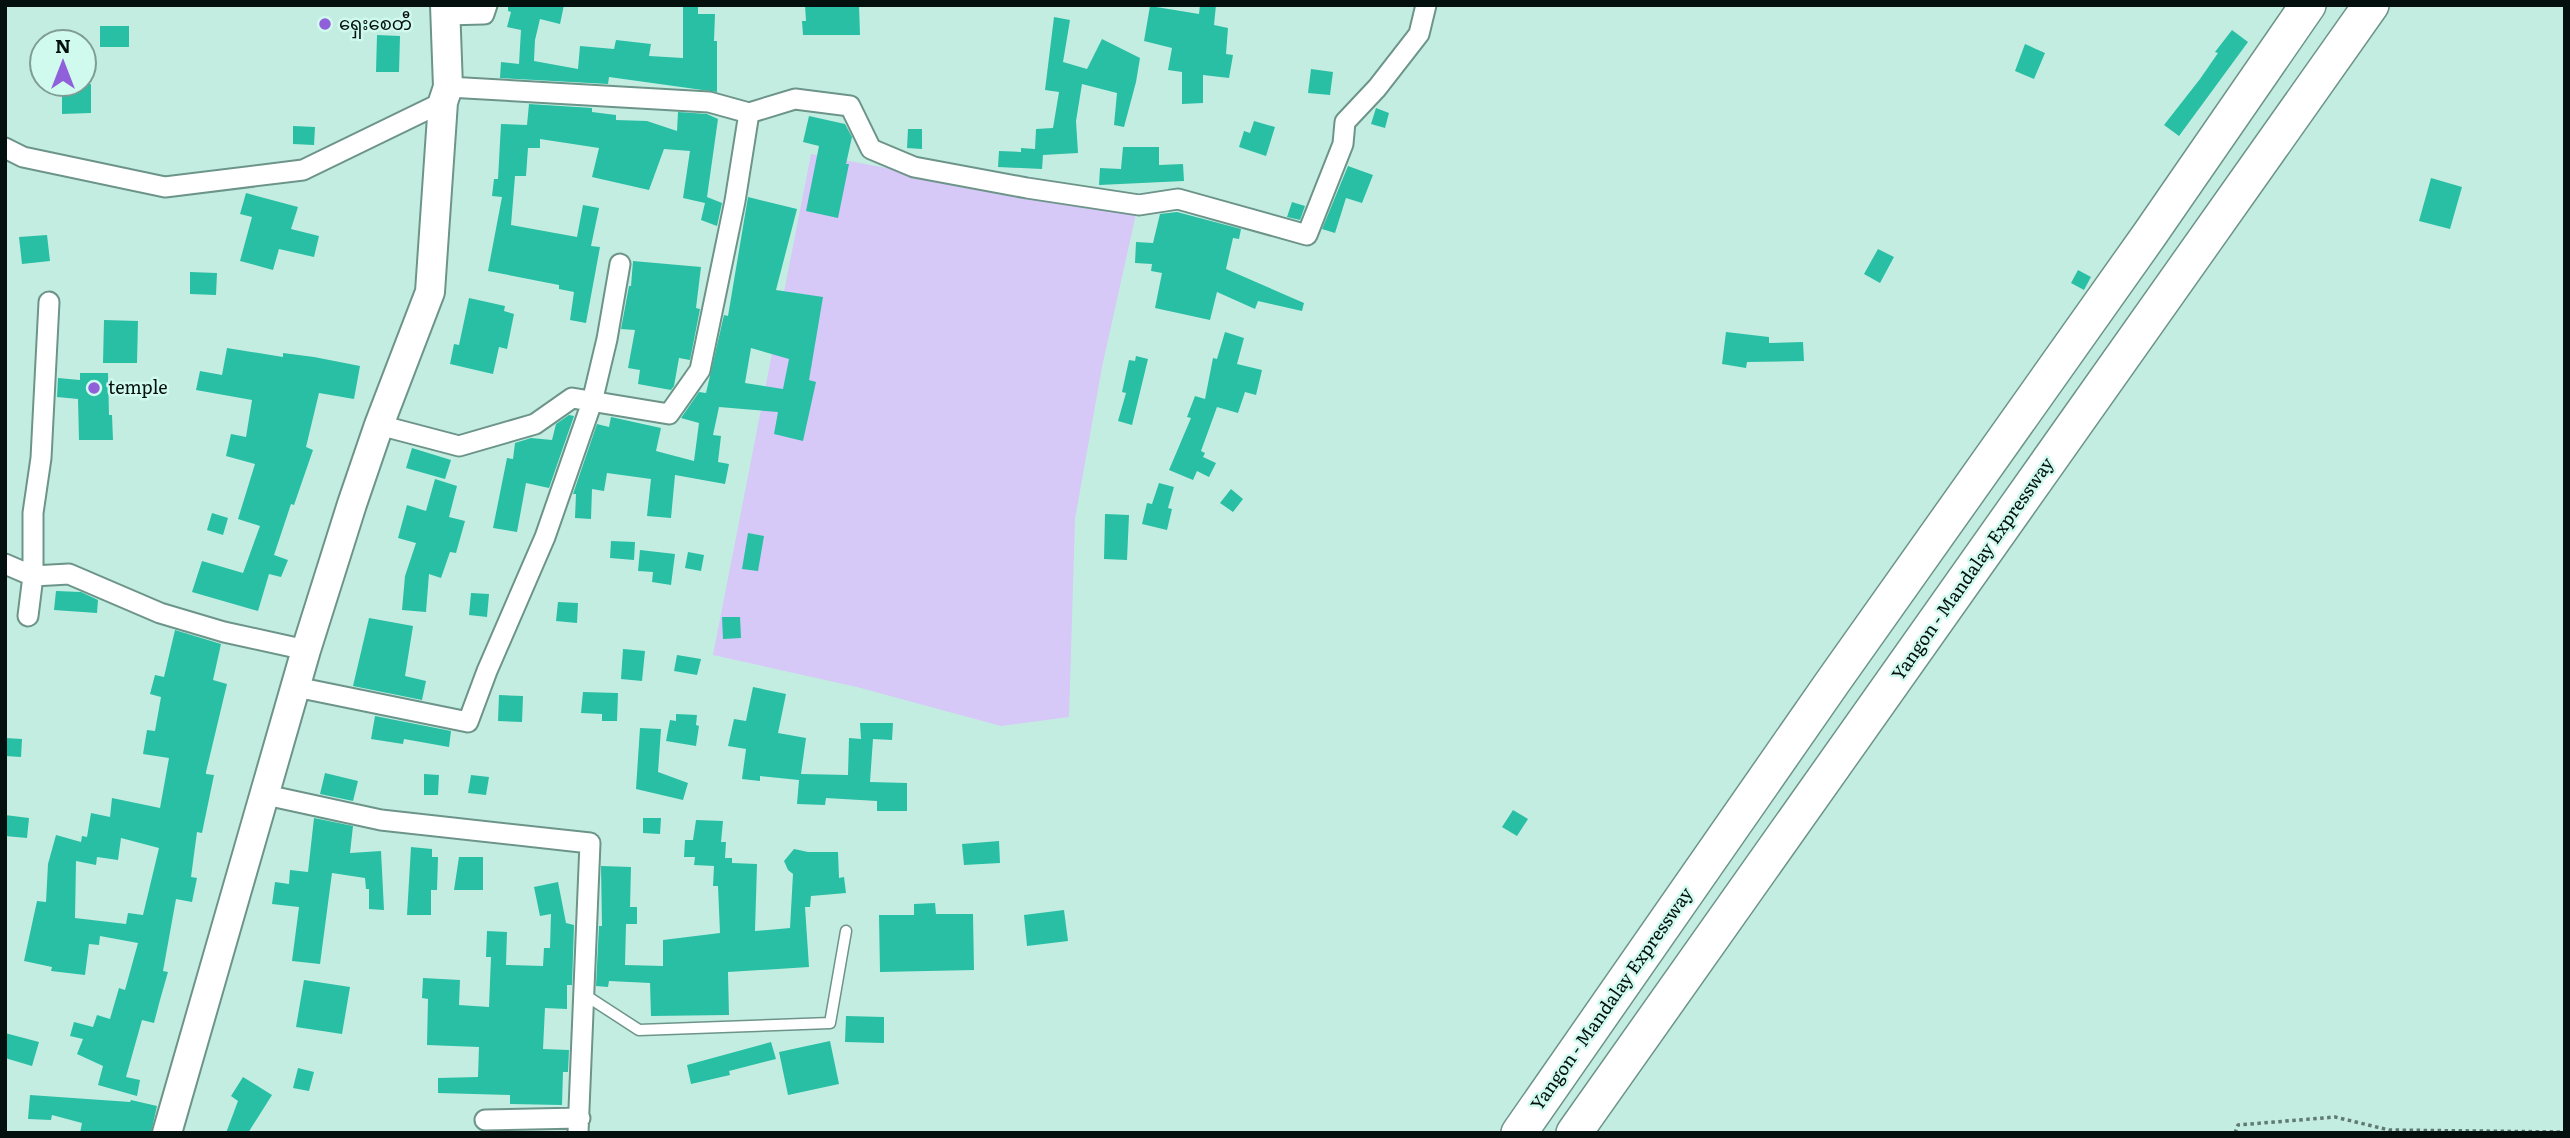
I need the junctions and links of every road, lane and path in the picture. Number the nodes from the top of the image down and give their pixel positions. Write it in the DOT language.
graph roads {
  1 [pos="487,5"];
  2 [pos="1426,5"];
  3 [pos="2308,5"];
  4 [pos="2371,5"];
  5 [pos="445,10"];
  6 [pos="446,94"];
  7 [pos="749,113"];
  8 [pos="5,148"];
  9 [pos="620,264"];
  10 [pos="49,302"];
  11 [pos="592,402"];
  12 [pos="379,425"];
  13 [pos="5,564"];
  14 [pos="33,576"];
  15 [pos="28,616"];
  16 [pos="306,650"];
  17 [pos="296,687"];
  18 [pos="267,795"];
  19 [pos="846,931"];
  20 [pos="585,995"];
  21 [pos="485,1120"];
  22 [pos="579,1125"];
  23 [pos="2565,1132"];
  24 [pos="167,1133"];
  25 [pos="1519,1133"];
  26 [pos="1574,1133"];
  27 [pos="2235,1133"];
  1 -- 5 [label="street"];
  2 -- 7 [label="street"];
  3 -- 25 [label="highway, Yangon - Mandalay Expressway"];
  4 -- 26 [label="highway, Yangon - Mandalay Expressway"];
  5 -- 6 [label="street"];
  6 -- 7 [label="street"];
  6 -- 8 [label="street"];
  6 -- 12 [label="street"];
  7 -- 11 [label="street"];
  9 -- 11 [label="street"];
  10 -- 14 [label="street"];
  11 -- 12 [label="street"];
  11 -- 17 [label="street"];
  12 -- 16 [label="street"];
  13 -- 14 [label="street"];
  14 -- 15 [label="street"];
  14 -- 16 [label="street"];
  16 -- 17 [label="street"];
  17 -- 18 [label="street"];
  18 -- 20 [label="street"];
  18 -- 24 [label="street"];
  19 -- 20 [label="lane"];
  20 -- 22 [label="street"];
  21 -- 22 [label="street"];
  23 -- 27 [label="path"];
}
